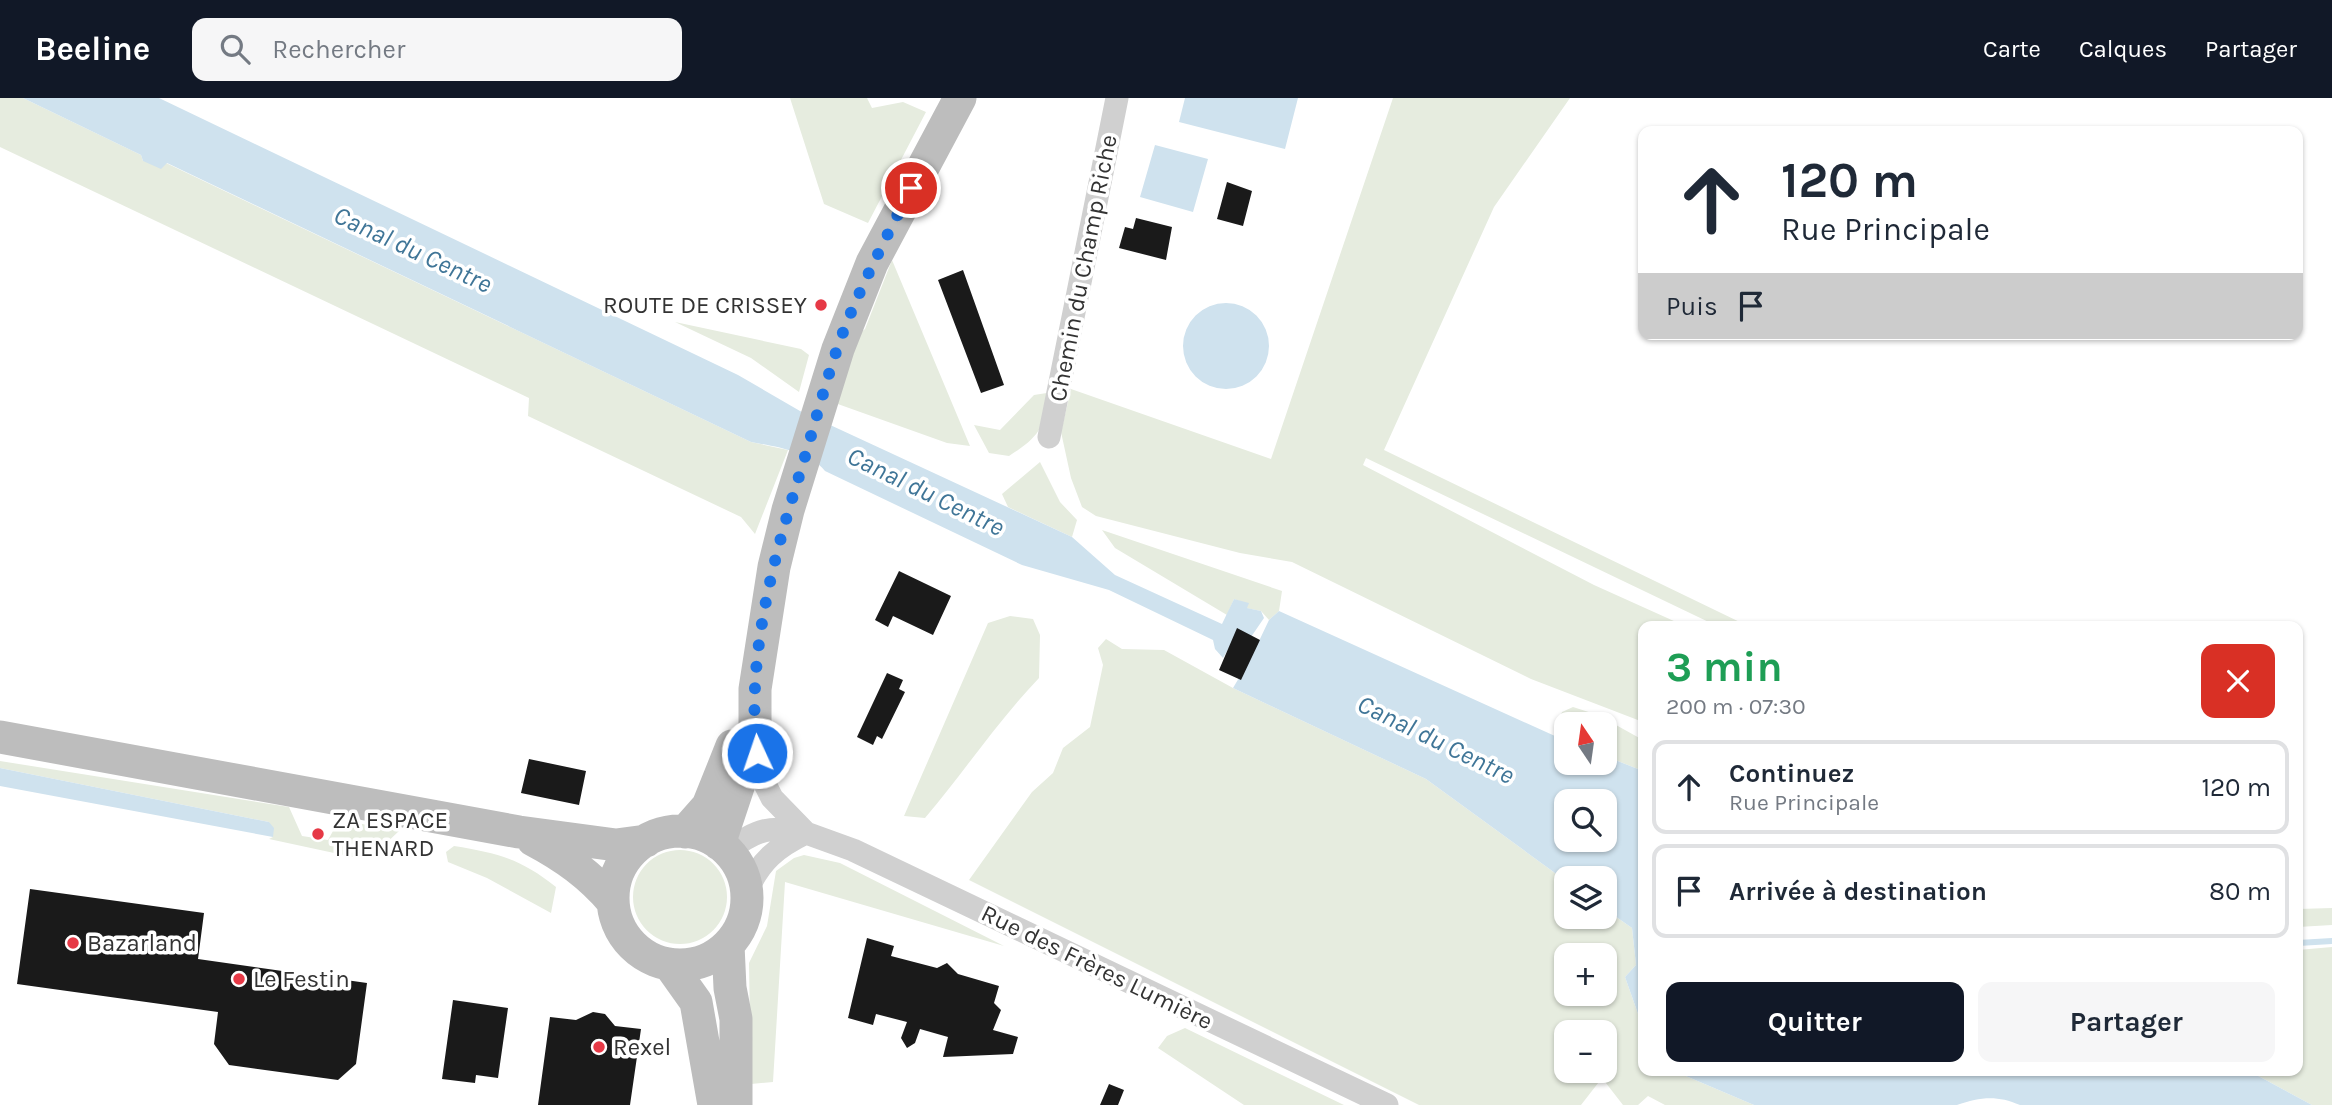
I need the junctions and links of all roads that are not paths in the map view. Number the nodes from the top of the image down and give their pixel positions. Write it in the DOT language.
graph roads {
  1 [pos="960,98"];
  2 [pos="1117,98"];
  3 [pos="1049,438"];
  4 [pos="755,689"];
  5 [pos="755,736"];
  6 [pos="0,737"];
  7 [pos="519,832"];
  8 [pos="685,832"];
  9 [pos="806,833"];
  10 [pos="646,841"];
  11 [pos="724,848"];
  12 [pos="747,891"];
  13 [pos="613,902"];
  14 [pos="728,945"];
  15 [pos="669,964"];
  16 [pos="713,1105"];
  17 [pos="736,1105"];
  18 [pos="1387,1105"];
  1 -- 4 [label="main road"];
  2 -- 3 [label="street, Chemin du Champ Riche"];
  4 -- 5 [label="main road"];
  4 -- 8 [label="main road"];
  5 -- 9 [label="street, Rue des Frères Lumière"];
  5 -- 11 [label="main road"];
  6 -- 7 [label="main road"];
  7 -- 10 [label="main road"];
  7 -- 13 [label="main road"];
  8 -- 10 [label="main road"];
  8 -- 11 [label="main road"];
  9 -- 11 [label="street, Rue des Frères Lumière"];
  9 -- 12 [label="street"];
  9 -- 18 [label="street, Rue des Frères Lumière"];
  10 -- 13 [label="main road"];
  11 -- 12 [label="main road"];
  12 -- 14 [label="main road"];
  13 -- 15 [label="main road"];
  14 -- 15 [label="main road"];
  14 -- 17 [label="main road"];
  15 -- 16 [label="main road"];
}
